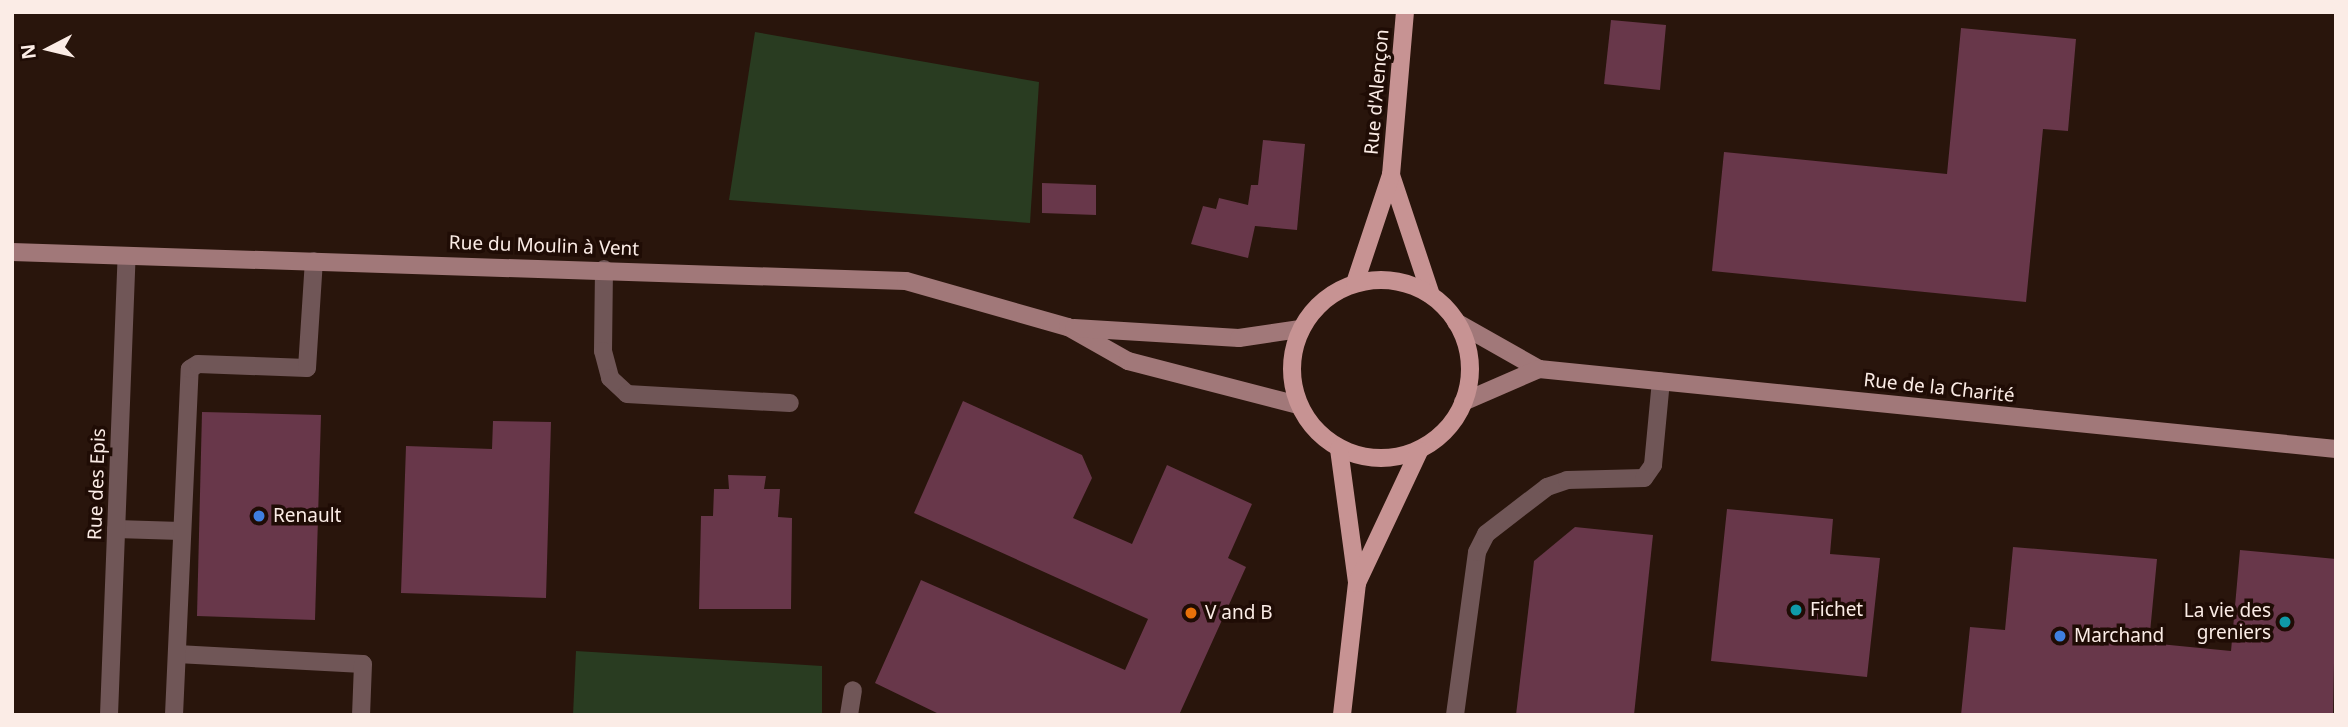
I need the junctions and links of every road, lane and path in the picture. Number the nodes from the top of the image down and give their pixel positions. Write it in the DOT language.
graph roads {
  1 [pos="1405,12"];
  2 [pos="1391,175"];
  3 [pos="12,252"];
  4 [pos="127,256"];
  5 [pos="314,261"];
  6 [pos="604,269"];
  7 [pos="1355,283"];
  8 [pos="1431,295"];
  9 [pos="1456,322"];
  10 [pos="1068,327"];
  11 [pos="1300,329"];
  12 [pos="1539,369"];
  13 [pos="1661,381"];
  14 [pos="1463,402"];
  15 [pos="790,403"];
  16 [pos="1298,404"];
  17 [pos="1339,449"];
  18 [pos="2336,449"];
  19 [pos="1419,451"];
  20 [pos="116,529"];
  21 [pos="180,531"];
  22 [pos="1357,583"];
  23 [pos="177,653"];
  24 [pos="853,690"];
  25 [pos="109,715"];
  26 [pos="174,715"];
  27 [pos="361,715"];
  28 [pos="849,715"];
  29 [pos="1342,715"];
  30 [pos="1455,715"];
  1 -- 2 [label="main road, Rue d'Alençon"];
  2 -- 7 [label="main road, Rue d'Alençon"];
  2 -- 8 [label="main road, Rue d'Alençon"];
  3 -- 4 [label="main road, Rue du Moulin à Vent"];
  4 -- 5 [label="main road, Rue du Moulin à Vent"];
  4 -- 20 [label="street, Rue des Epis"];
  5 -- 6 [label="main road, Rue du Moulin à Vent"];
  5 -- 21 [label="street"];
  6 -- 10 [label="main road, Rue du Moulin à Vent"];
  6 -- 15 [label="street"];
  7 -- 8 [label="main road"];
  7 -- 11 [label="main road"];
  8 -- 9 [label="main road"];
  9 -- 12 [label="main road, Rue de la Charité"];
  9 -- 14 [label="main road"];
  10 -- 11 [label="main road, Rue du Moulin à Vent"];
  10 -- 16 [label="main road, Rue du Moulin à Vent"];
  11 -- 16 [label="main road"];
  12 -- 13 [label="main road, Rue de la Charité"];
  12 -- 14 [label="main road, Rue de la Charité"];
  13 -- 18 [label="main road, Rue de la Charité"];
  13 -- 30 [label="street"];
  14 -- 19 [label="main road"];
  16 -- 17 [label="main road"];
  17 -- 19 [label="main road"];
  17 -- 22 [label="main road"];
  19 -- 22 [label="main road"];
  20 -- 21 [label="street"];
  20 -- 25 [label="street, Rue des Epis"];
  21 -- 23 [label="street"];
  22 -- 29 [label="main road"];
  23 -- 26 [label="street"];
  23 -- 27 [label="street"];
  24 -- 28 [label="street"];
}
